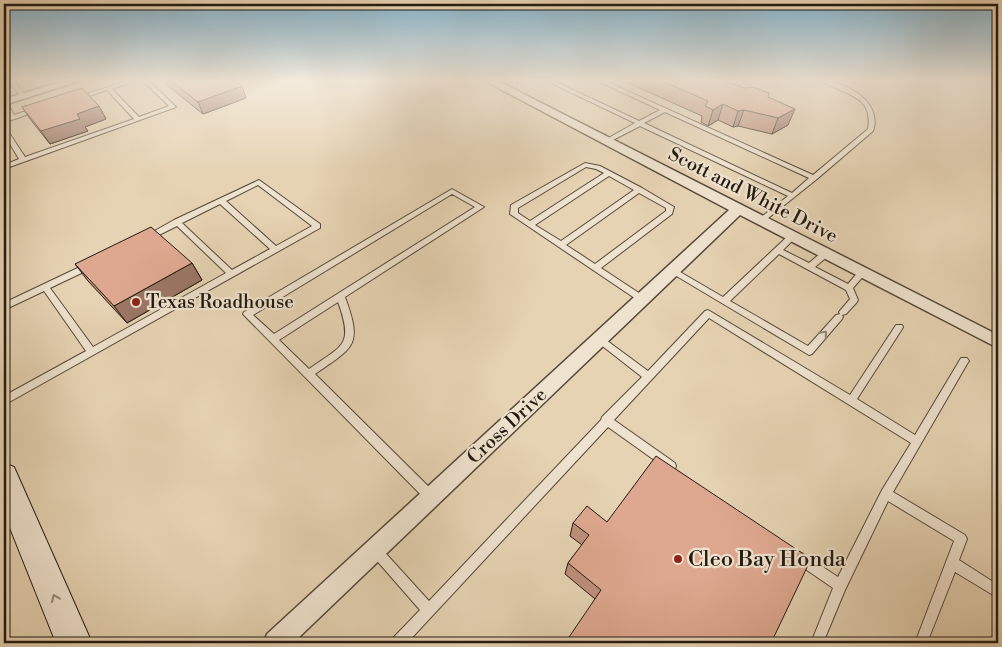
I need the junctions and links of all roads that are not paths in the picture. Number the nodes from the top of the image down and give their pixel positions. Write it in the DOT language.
graph roads {
  1 [pos="9,111"];
  2 [pos="34,111"];
  3 [pos="129,111"];
  4 [pos="158,111"];
  5 [pos="549,111"];
  6 [pos="615,111"];
  7 [pos="662,111"];
  8 [pos="667,111"];
  9 [pos="871,111"];
  10 [pos="13,118"];
  11 [pos="136,119"];
  12 [pos="4,120"];
  13 [pos="640,123"];
  14 [pos="4,129"];
  15 [pos="607,141"];
  16 [pos="23,160"];
  17 [pos="4,167"];
  18 [pos="609,173"];
  19 [pos="815,178"];
  20 [pos="640,189"];
  21 [pos="793,196"];
  22 [pos="221,201"];
  23 [pos="738,209"];
  24 [pos="762,221"];
  25 [pos="177,222"];
  26 [pos="530,225"];
  27 [pos="792,237"];
  28 [pos="142,240"];
  29 [pos="561,245"];
  30 [pos="276,249"];
  31 [pos="778,250"];
  32 [pos="825,254"];
  33 [pos="98,261"];
  34 [pos="810,267"];
  35 [pos="596,268"];
  36 [pos="672,271"];
  37 [pos="862,273"];
  38 [pos="231,274"];
  39 [pos="45,287"];
  40 [pos="850,288"];
  41 [pos="340,296"];
  42 [pos="642,299"];
  43 [pos="724,301"];
  44 [pos="4,307"];
  45 [pos="899,327"];
  46 [pos="599,339"];
  47 [pos="273,340"];
  48 [pos="998,342"];
  49 [pos="92,352"];
  50 [pos="964,361"];
  51 [pos="308,374"];
  52 [pos="648,376"];
  53 [pos="4,401"];
  54 [pos="851,401"];
  55 [pos="606,420"];
  56 [pos="917,442"];
  57 [pos="678,472"];
  58 [pos="4,477"];
  59 [pos="886,494"];
  60 [pos="431,497"];
  61 [pos="375,550"];
  62 [pos="791,552"];
  63 [pos="952,563"];
  64 [pos="840,586"];
  65 [pos="998,592"];
  66 [pos="428,610"];
  67 [pos="74,643"];
  68 [pos="276,643"];
  69 [pos="398,643"];
  70 [pos="817,643"];
  71 [pos="921,643"];
  1 -- 10 [label="lane"];
  2 -- 10 [label="lane"];
  3 -- 11 [label="lane"];
  4 -- 11 [label="lane"];
  5 -- 15 [label="street, Scott and White Drive"];
  6 -- 13 [label="lane"];
  7 -- 13 [label="lane"];
  8 -- 19 [label="lane"];
  9 -- 19 [label="lane"];
  10 -- 12 [label="lane"];
  11 -- 16 [label="lane"];
  13 -- 15 [label="lane"];
  13 -- 21 [label="lane"];
  14 -- 16 [label="lane"];
  15 -- 23 [label="street, Scott and White Drive"];
  16 -- 17 [label="lane"];
  18 -- 20 [label="lane"];
  18 -- 26 [label="lane"];
  18 -- 26 [label="lane"];
  19 -- 21 [label="lane"];
  20 -- 29 [label="lane"];
  20 -- 35 [label="lane"];
  21 -- 24 [label="lane"];
  22 -- 25 [label="lane"];
  22 -- 30 [label="lane"];
  22 -- 30 [label="lane"];
  23 -- 24 [label="street, Scott and White Drive"];
  23 -- 36 [label="street, Cross Drive"];
  24 -- 27 [label="street, Scott and White Drive"];
  25 -- 28 [label="lane"];
  25 -- 38 [label="lane"];
  26 -- 29 [label="lane"];
  27 -- 31 [label="lane"];
  27 -- 32 [label="street, Scott and White Drive"];
  29 -- 35 [label="lane"];
  30 -- 38 [label="lane"];
  31 -- 34 [label="lane"];
  31 -- 43 [label="lane"];
  32 -- 34 [label="lane"];
  32 -- 37 [label="street, Scott and White Drive"];
  33 -- 39 [label="lane"];
  34 -- 40 [label="lane"];
  35 -- 42 [label="lane"];
  36 -- 42 [label="street, Cross Drive"];
  36 -- 43 [label="lane"];
  37 -- 40 [label="lane"];
  37 -- 48 [label="street, Scott and White Drive"];
  38 -- 49 [label="lane"];
  39 -- 44 [label="lane"];
  39 -- 49 [label="lane"];
  43 -- 40 [label="lane, one-way"];
  41 -- 47 [label="lane"];
  41 -- 47 [label="lane"];
  41 -- 51 [label="lane"];
  42 -- 46 [label="street, Cross Drive"];
  45 -- 54 [label="lane"];
  46 -- 52 [label="lane"];
  46 -- 60 [label="street, Cross Drive"];
  47 -- 51 [label="lane"];
  49 -- 53 [label="lane"];
  50 -- 56 [label="lane"];
  51 -- 60 [label="lane"];
  52 -- 54 [label="lane"];
  52 -- 55 [label="lane"];
  54 -- 56 [label="lane"];
  55 -- 57 [label="lane"];
  55 -- 66 [label="lane"];
  56 -- 59 [label="lane"];
  67 -- 58 [label="main road, one-way"];
  59 -- 63 [label="lane"];
  59 -- 64 [label="lane"];
  60 -- 61 [label="street, Cross Drive"];
  61 -- 66 [label="lane"];
  61 -- 68 [label="street, Cross Drive"];
  62 -- 64 [label="lane"];
  63 -- 65 [label="lane"];
  63 -- 71 [label="lane"];
  64 -- 70 [label="lane"];
  66 -- 69 [label="lane"];
}
